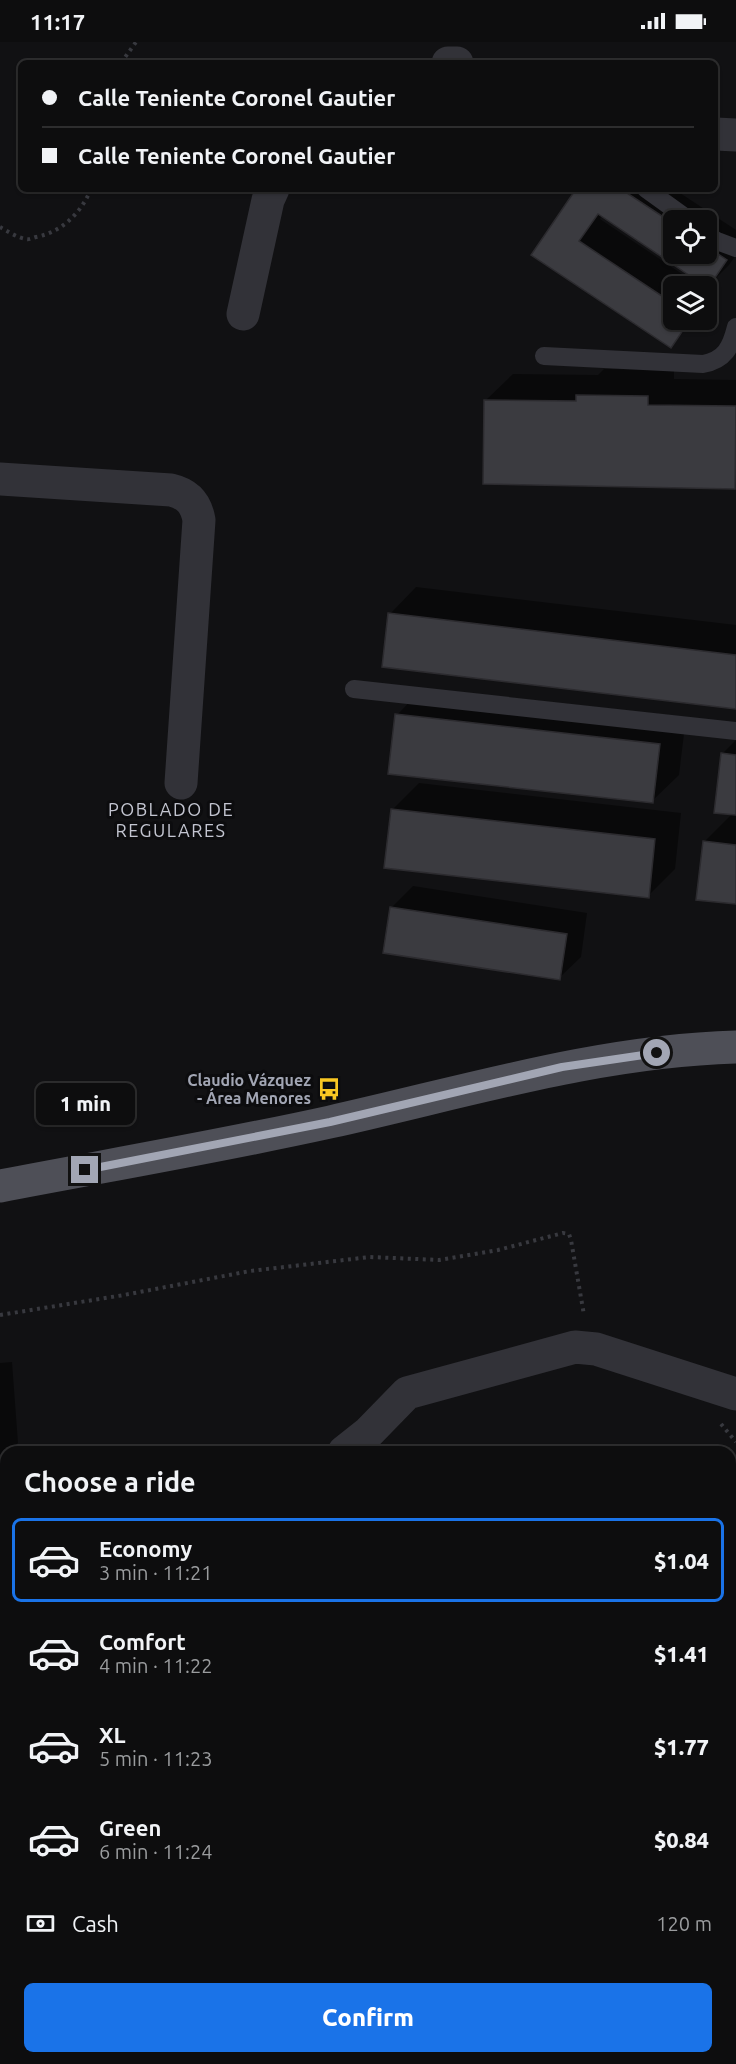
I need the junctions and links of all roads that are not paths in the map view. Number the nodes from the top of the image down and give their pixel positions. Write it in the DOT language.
graph roads {
  1 [pos="718,134"];
  2 [pos="736,135"];
  3 [pos="272,192"];
  4 [pos="650,192"];
  5 [pos="675,210"];
  6 [pos="717,241"];
  7 [pos="736,248"];
  8 [pos="243,314"];
  9 [pos="736,327"];
  10 [pos="544,356"];
  11 [pos="0,479"];
  12 [pos="354,689"];
  13 [pos="736,731"];
  14 [pos="181,783"];
  15 [pos="736,1047"];
  16 [pos="0,1186"];
  17 [pos="736,1394"];
  18 [pos="352,1446"];
  1 -- 2 [label="street"];
  3 -- 8 [label="street"];
  4 -- 5 [label="lane"];
  6 -- 7 [label="lane"];
  9 -- 10 [label="lane"];
  11 -- 14 [label="street"];
  12 -- 13 [label="lane"];
  15 -- 16 [label="main road"];
  17 -- 18 [label="street"];
}
